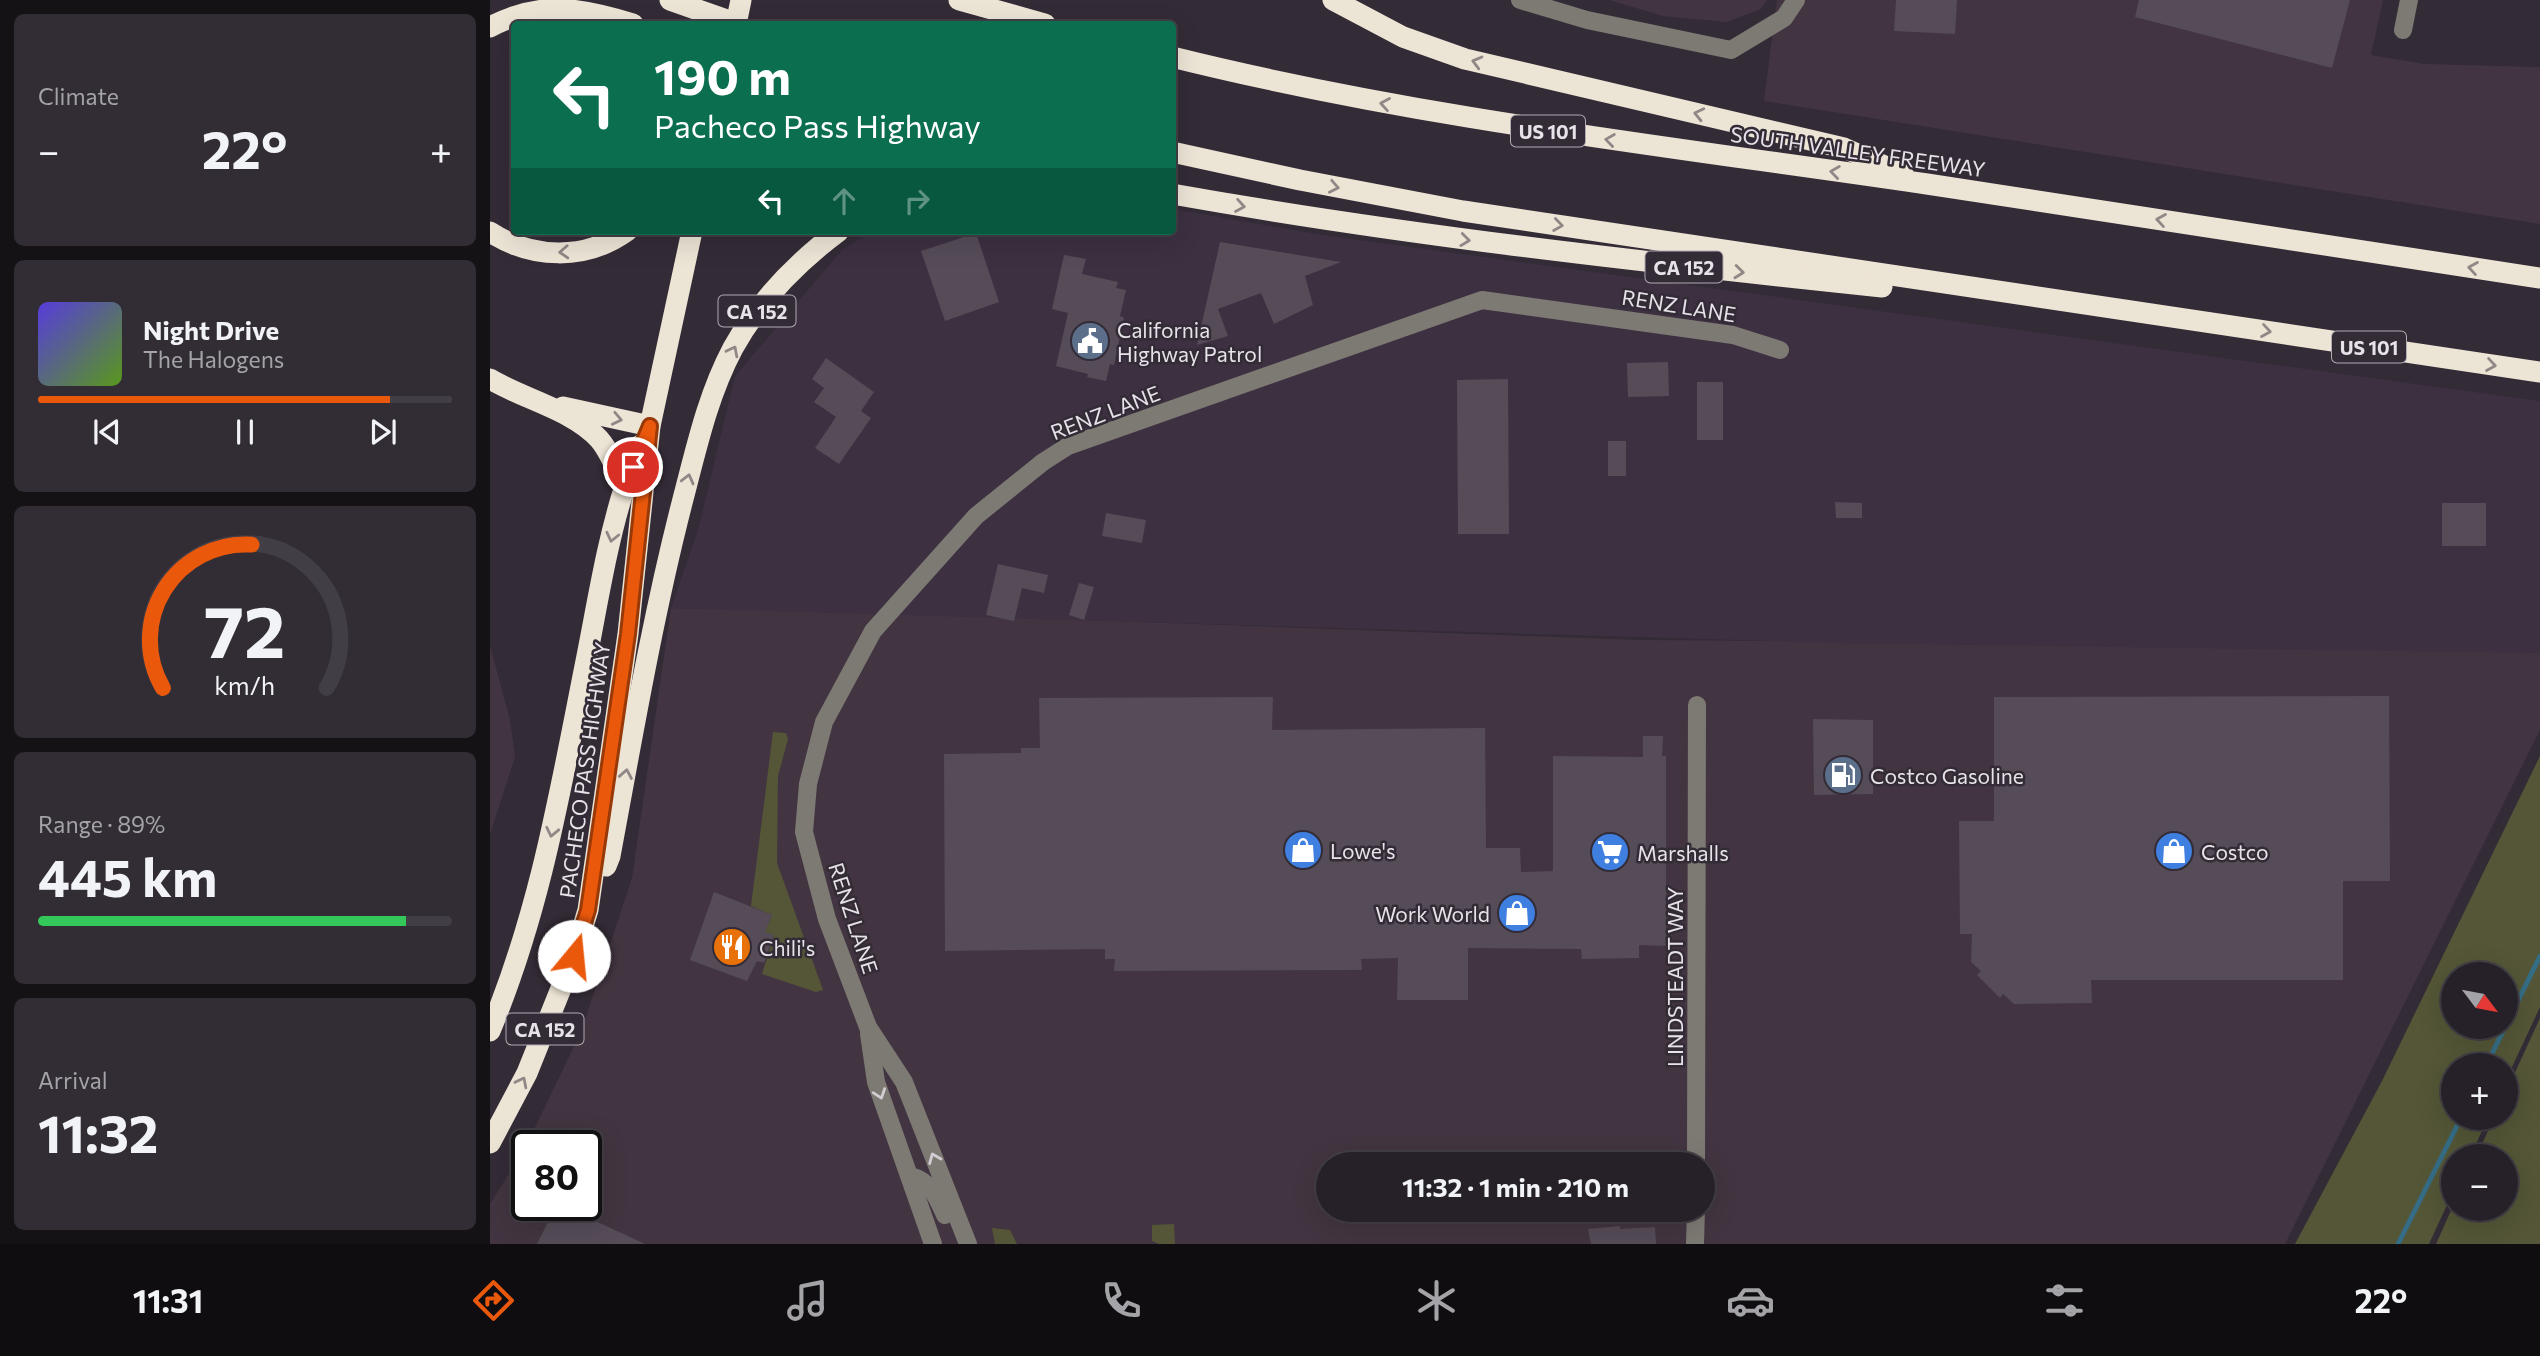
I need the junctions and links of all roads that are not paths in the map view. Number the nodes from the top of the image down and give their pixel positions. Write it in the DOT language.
graph roads {
  1 [pos="670,0"];
  2 [pos="741,0"];
  3 [pos="959,0"];
  4 [pos="1334,0"];
  5 [pos="1520,0"];
  6 [pos="1796,0"];
  7 [pos="2409,0"];
  8 [pos="622,21"];
  9 [pos="729,21"];
  10 [pos="738,21"];
  11 [pos="1034,21"];
  12 [pos="490,27"];
  13 [pos="2403,30"];
  14 [pos="1176,58"];
  15 [pos="1176,154"];
  16 [pos="1927,184"];
  17 [pos="1176,195"];
  18 [pos="490,232"];
  19 [pos="622,235"];
  20 [pos="691,235"];
  21 [pos="834,235"];
  22 [pos="2540,278"];
  23 [pos="2199,321"];
  24 [pos="1780,350"];
  25 [pos="2540,372"];
  26 [pos="490,379"];
  27 [pos="537,402"];
  28 [pos="650,426"];
  29 [pos="624,487"];
  30 [pos="1697,705"];
  31 [pos="588,910"];
  32 [pos="868,1027"];
  33 [pos="490,1031"];
  34 [pos="491,1144"];
  35 [pos="1696,1152"];
  36 [pos="910,1176"];
  37 [pos="1696,1222"];
  38 [pos="933,1244"];
  39 [pos="958,1244"];
  40 [pos="968,1244"];
  41 [pos="1695,1244"];
  1 -- 9 [label="highway"];
  2 -- 10 [label="highway"];
  3 -- 11 [label="highway"];
  16 -- 4 [label="highway, one-way"];
  5 -- 6 [label="street"];
  7 -- 13 [label="street"];
  8 -- 12 [label="highway"];
  16 -- 14 [label="highway, SOUTH VALLEY FREEWAY / US 101, one-way"];
  15 -- 23 [label="highway, US 101, one-way"];
  22 -- 16 [label="highway, SOUTH VALLEY FREEWAY / US 101, one-way"];
  17 -- 23 [label="highway, CA 152, one-way"];
  19 -- 18 [label="highway, one-way"];
  20 -- 28 [label="highway, PACHECO PASS HIGHWAY / CA 152"];
  31 -- 21 [label="highway, CA 152, one-way"];
  23 -- 25 [label="highway, US 101, one-way"];
  24 -- 32 [label="street, RENZ LANE"];
  26 -- 27 [label="highway"];
  27 -- 28 [label="highway, one-way"];
  27 -- 29 [label="highway"];
  28 -- 29 [label="highway, PACHECO PASS HIGHWAY / CA 152"];
  28 -- 31 [label="highway, PACHECO PASS HIGHWAY"];
  29 -- 33 [label="highway, PACHECO PASS HIGHWAY / CA 152, one-way"];
  30 -- 35 [label="street, LINDSTEADT WAY"];
  34 -- 31 [label="highway, PACHECO PASS HIGHWAY / CA 152, one-way"];
  32 -- 36 [label="street, RENZ LANE, one-way"];
  40 -- 32 [label="street, RENZ LANE, one-way"];
  36 -- 38 [label="street, RENZ LANE"];
  36 -- 39 [label="street"];
  37 -- 41 [label="street"];
}
